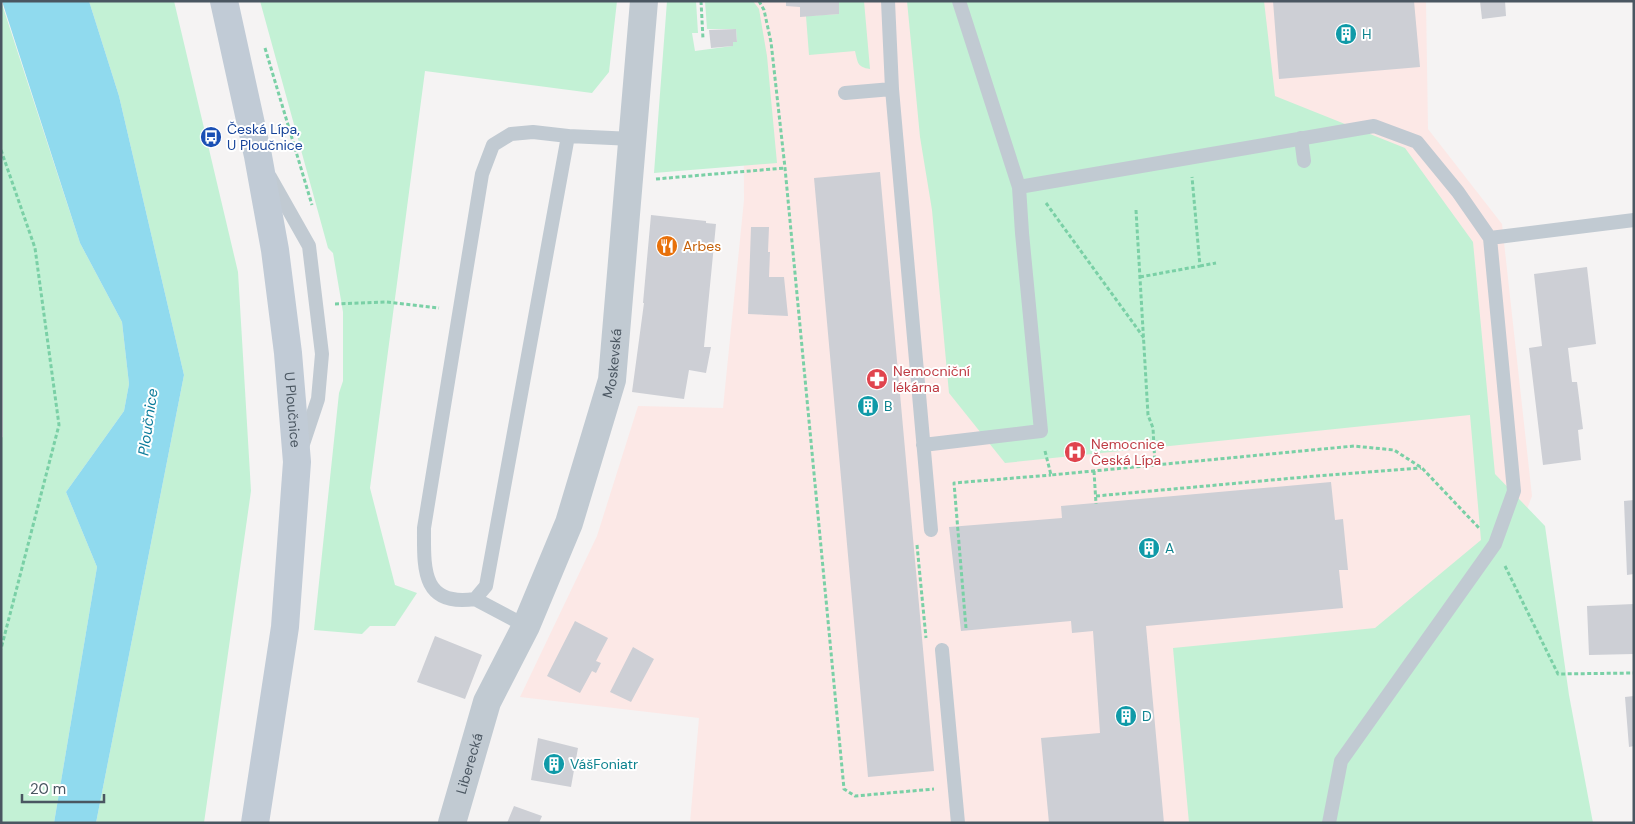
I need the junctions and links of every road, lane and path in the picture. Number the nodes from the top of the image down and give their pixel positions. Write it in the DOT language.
graph roads {
  1 [pos="224,1"];
  2 [pos="644,1"];
  3 [pos="701,1"];
  4 [pos="759,1"];
  5 [pos="888,1"];
  6 [pos="959,1"];
  7 [pos="263,39"];
  8 [pos="703,39"];
  9 [pos="892,89"];
  10 [pos="845,93"];
  11 [pos="568,136"];
  12 [pos="1301,138"];
  13 [pos="633,139"];
  14 [pos="1,150"];
  15 [pos="1304,161"];
  16 [pos="785,168"];
  17 [pos="1192,177"];
  18 [pos="649,179"];
  19 [pos="1026,186"];
  20 [pos="313,209"];
  21 [pos="1136,210"];
  22 [pos="1634,220"];
  23 [pos="1490,238"];
  24 [pos="1216,263"];
  25 [pos="1200,266"];
  26 [pos="1140,277"];
  27 [pos="334,304"];
  28 [pos="459,310"];
  29 [pos="1144,338"];
  30 [pos="1041,431"];
  31 [pos="924,446"];
  32 [pos="1155,465"];
  33 [pos="1422,468"];
  34 [pos="1094,471"];
  35 [pos="1051,475"];
  36 [pos="1096,496"];
  37 [pos="1096,504"];
  38 [pos="931,530"];
  39 [pos="1495,544"];
  40 [pos="475,599"];
  41 [pos="526,626"];
  42 [pos="966,628"];
  43 [pos="1,649"];
  44 [pos="942,650"];
  45 [pos="1634,672"];
  46 [pos="487,702"];
  47 [pos="955,788"];
  48 [pos="255,823"];
  49 [pos="452,823"];
  50 [pos="958,823"];
  51 [pos="1329,823"];
  1 -- 48 [label="main road, U Ploučnice"];
  2 -- 13 [label="street, Moskevská"];
  3 -- 8 [label="path"];
  4 -- 16 [label="path"];
  5 -- 9 [label="lane"];
  6 -- 19 [label="lane"];
  7 -- 20 [label="path"];
  9 -- 10 [label="lane"];
  9 -- 31 [label="lane"];
  11 -- 13 [label="lane"];
  11 -- 28 [label="lane"];
  11 -- 40 [label="lane"];
  12 -- 15 [label="lane"];
  12 -- 19 [label="lane"];
  12 -- 23 [label="lane"];
  13 -- 41 [label="street, Moskevská"];
  14 -- 43 [label="path"];
  16 -- 18 [label="path"];
  16 -- 47 [label="path"];
  17 -- 25 [label="path"];
  19 -- 29 [label="path"];
  19 -- 30 [label="lane"];
  21 -- 26 [label="path"];
  22 -- 23 [label="lane"];
  23 -- 39 [label="lane"];
  24 -- 25 [label="path"];
  25 -- 26 [label="path"];
  26 -- 29 [label="path"];
  27 -- 28 [label="path"];
  28 -- 40 [label="lane"];
  29 -- 32 [label="path"];
  30 -- 31 [label="lane"];
  30 -- 35 [label="path"];
  31 -- 38 [label="lane"];
  32 -- 33 [label="path"];
  32 -- 34 [label="path"];
  33 -- 36 [label="path"];
  33 -- 39 [label="path"];
  34 -- 35 [label="path"];
  34 -- 36 [label="path"];
  35 -- 42 [label="path"];
  36 -- 37 [label="path"];
  39 -- 45 [label="path"];
  39 -- 51 [label="lane"];
  40 -- 41 [label="lane"];
  41 -- 46 [label="street, Moskevská"];
  44 -- 47 [label="lane"];
  46 -- 49 [label="street, Liberecká"];
  47 -- 50 [label="lane"];
}
